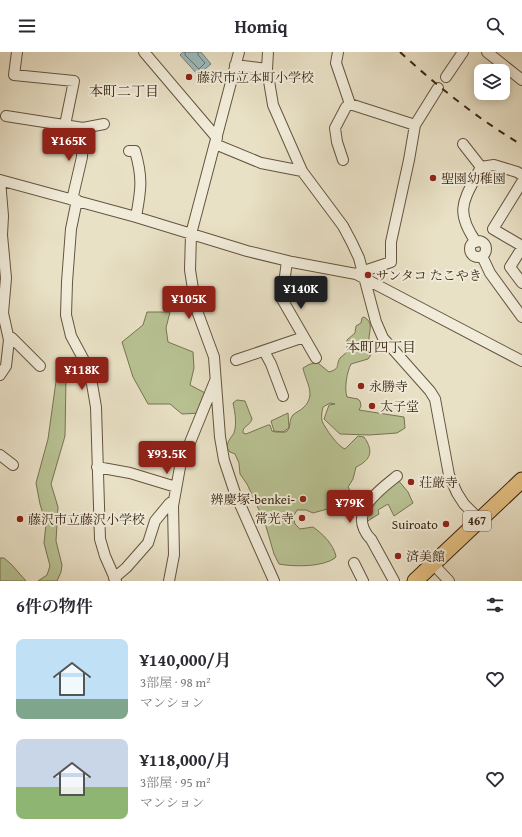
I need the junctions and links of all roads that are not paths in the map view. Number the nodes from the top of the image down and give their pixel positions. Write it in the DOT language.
graph roads {
  1 [pos="17,52"];
  2 [pos="144,52"];
  3 [pos="239,52"];
  4 [pos="268,52"];
  5 [pos="338,52"];
  6 [pos="463,52"];
  7 [pos="487,52"];
  8 [pos="235,65"];
  9 [pos="268,69"];
  10 [pos="446,77"];
  11 [pos="522,80"];
  12 [pos="438,88"];
  13 [pos="350,104"];
  14 [pos="6,116"];
  15 [pos="104,124"];
  16 [pos="64,125"];
  17 [pos="415,126"];
  18 [pos="83,128"];
  19 [pos="216,141"];
  20 [pos="463,144"];
  21 [pos="129,151"];
  22 [pos="343,160"];
  23 [pos="481,167"];
  24 [pos="302,171"];
  25 [pos="522,175"];
  26 [pos="0,180"];
  27 [pos="522,182"];
  28 [pos="75,200"];
  29 [pos="136,216"];
  30 [pos="493,229"];
  31 [pos="191,234"];
  32 [pos="479,242"];
  33 [pos="522,247"];
  34 [pos="287,261"];
  35 [pos="361,274"];
  36 [pos="522,283"];
  37 [pos="522,317"];
  38 [pos="304,337"];
  39 [pos="9,340"];
  40 [pos="264,351"];
  41 [pos="316,358"];
  42 [pos="236,360"];
  43 [pos="522,361"];
  44 [pos="40,366"];
  45 [pos="0,375"];
  46 [pos="215,381"];
  47 [pos="283,396"];
  48 [pos="0,455"];
  49 [pos="13,465"];
  50 [pos="97,467"];
  51 [pos="397,476"];
  52 [pos="522,480"];
  53 [pos="176,487"];
  54 [pos="174,500"];
  55 [pos="479,519"];
  56 [pos="354,563"];
  57 [pos="433,564"];
  58 [pos="115,579"];
  59 [pos="169,581"];
  60 [pos="274,581"];
  61 [pos="363,581"];
  62 [pos="394,581"];
  63 [pos="415,581"];
  64 [pos="449,581"];
  1 -- 16 [label="street"];
  2 -- 19 [label="street"];
  3 -- 8 [label="street"];
  4 -- 9 [label="street"];
  5 -- 13 [label="street"];
  6 -- 10 [label="street"];
  7 -- 11 [label="street"];
  8 -- 9 [label="street"];
  8 -- 19 [label="street"];
  9 -- 24 [label="street"];
  12 -- 17 [label="street"];
  13 -- 17 [label="street"];
  13 -- 22 [label="street"];
  14 -- 16 [label="street"];
  15 -- 18 [label="street"];
  16 -- 18 [label="street"];
  17 -- 35 [label="street"];
  18 -- 28 [label="street"];
  19 -- 24 [label="street"];
  19 -- 31 [label="street"];
  20 -- 23 [label="street"];
  21 -- 29 [label="street"];
  23 -- 25 [label="street"];
  23 -- 32 [label="street"];
  24 -- 35 [label="street"];
  26 -- 28 [label="street"];
  26 -- 39 [label="street"];
  27 -- 30 [label="street"];
  28 -- 29 [label="street"];
  28 -- 50 [label="street"];
  29 -- 31 [label="street"];
  30 -- 32 [label="street"];
  30 -- 33 [label="street"];
  31 -- 34 [label="street"];
  31 -- 46 [label="street"];
  32 -- 37 [label="street"];
  33 -- 36 [label="street"];
  34 -- 35 [label="street"];
  34 -- 38 [label="street"];
  35 -- 43 [label="street"];
  35 -- 55 [label="street"];
  38 -- 40 [label="street"];
  38 -- 41 [label="street"];
  39 -- 44 [label="street"];
  39 -- 45 [label="street"];
  40 -- 42 [label="street"];
  40 -- 47 [label="street"];
  46 -- 53 [label="street"];
  46 -- 60 [label="street"];
  48 -- 49 [label="street"];
  50 -- 53 [label="street"];
  50 -- 58 [label="street"];
  51 -- 62 [label="street"];
  52 -- 55 [label="highway, 467"];
  53 -- 54 [label="street"];
  54 -- 58 [label="street"];
  54 -- 59 [label="street"];
  55 -- 57 [label="highway, 467"];
  56 -- 61 [label="street"];
  57 -- 63 [label="highway, 467"];
  57 -- 64 [label="street"];
}
